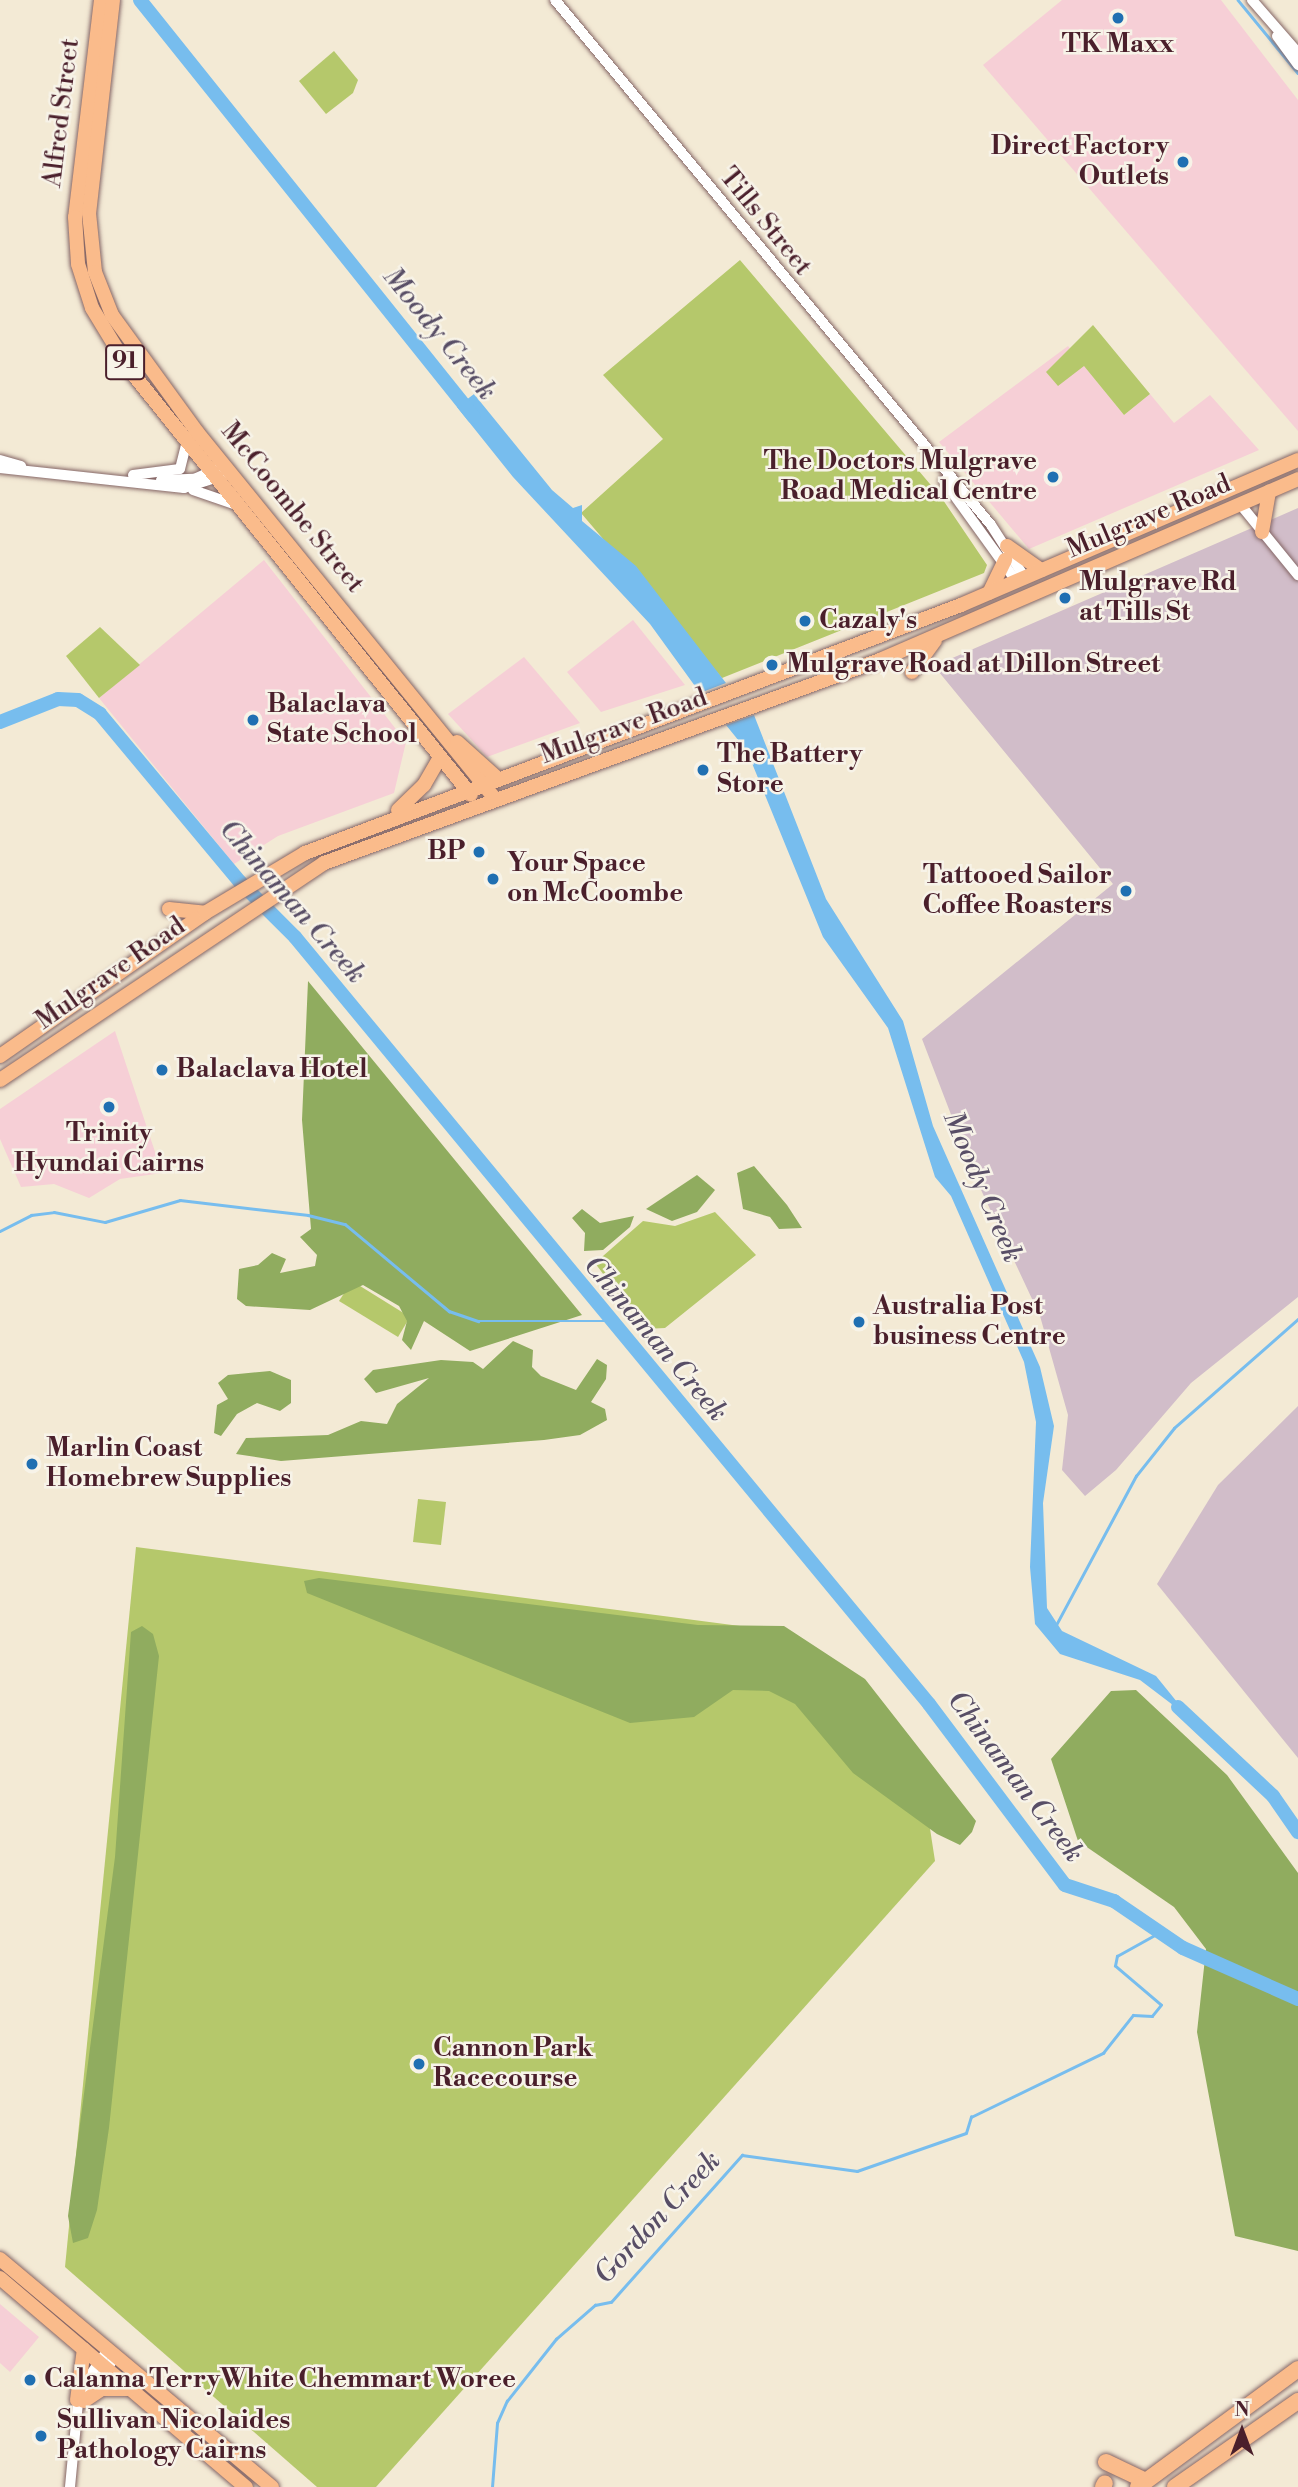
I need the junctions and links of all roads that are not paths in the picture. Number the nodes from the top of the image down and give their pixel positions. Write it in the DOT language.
graph roads {
  1 [pos="101,0"];
  2 [pos="113,0"];
  3 [pos="553,0"];
  4 [pos="1252,0"];
  5 [pos="1261,10"];
  6 [pos="1298,53"];
  7 [pos="1298,65"];
  8 [pos="79,228"];
  9 [pos="186,437"];
  10 [pos="0,460"];
  11 [pos="1298,460"];
  12 [pos="0,468"];
  13 [pos="30,469"];
  14 [pos="222,470"];
  15 [pos="110,477"];
  16 [pos="1298,479"];
  17 [pos="152,481"];
  18 [pos="184,488"];
  19 [pos="1231,489"];
  20 [pos="1269,492"];
  21 [pos="1240,504"];
  22 [pos="1262,531"];
  23 [pos="273,543"];
  24 [pos="1006,553"];
  25 [pos="1041,570"];
  26 [pos="1298,575"];
  27 [pos="1020,579"];
  28 [pos="989,593"];
  29 [pos="1028,596"];
  30 [pos="941,635"];
  31 [pos="882,636"];
  32 [pos="897,654"];
  33 [pos="912,672"];
  34 [pos="425,713"];
  35 [pos="440,757"];
  36 [pos="496,777"];
  37 [pos="472,785"];
  38 [pos="496,800"];
  39 [pos="480,805"];
  40 [pos="388,818"];
  41 [pos="169,909"];
  42 [pos="205,913"];
  43 [pos="0,1056"];
  44 [pos="0,1080"];
  45 [pos="0,2259"];
  46 [pos="0,2278"];
  47 [pos="84,2350"];
  48 [pos="106,2359"];
  49 [pos="1298,2370"];
  50 [pos="131,2389"];
  51 [pos="80,2400"];
  52 [pos="1298,2401"];
  53 [pos="1106,2462"];
  54 [pos="1142,2484"];
  55 [pos="70,2487"];
  56 [pos="246,2487"];
  57 [pos="272,2487"];
  58 [pos="1175,2487"];
  1 -- 8 [label="main road, Alfred Street / 91"];
  2 -- 8 [label="main road, Alfred Street / 91"];
  3 -- 24 [label="street, Tills Street"];
  4 -- 5 [label="street"];
  5 -- 6 [label="street"];
  5 -- 7 [label="street"];
  8 -- 9 [label="main road, McCoombe Street / 91"];
  8 -- 14 [label="main road, McCoombe Street / 91"];
  9 -- 14 [label="main road, McCoombe Street / 91"];
  9 -- 15 [label="street"];
  10 -- 13 [label="street"];
  11 -- 19 [label="main road, Mulgrave Road"];
  12 -- 13 [label="street"];
  13 -- 15 [label="street"];
  14 -- 17 [label="street"];
  14 -- 18 [label="street"];
  14 -- 23 [label="main road, McCoombe Street / 91"];
  14 -- 34 [label="main road, McCoombe Street / 91"];
  15 -- 17 [label="street"];
  16 -- 20 [label="main road, Mulgrave Road"];
  17 -- 18 [label="street"];
  18 -- 23 [label="street"];
  19 -- 21 [label="main road"];
  19 -- 25 [label="main road, Mulgrave Road"];
  20 -- 21 [label="main road, Mulgrave Road"];
  20 -- 22 [label="main road"];
  21 -- 22 [label="street"];
  21 -- 29 [label="main road, Mulgrave Road"];
  22 -- 26 [label="street"];
  23 -- 35 [label="main road, McCoombe Street / 91"];
  24 -- 25 [label="main road"];
  24 -- 27 [label="street, Tills Street"];
  24 -- 28 [label="main road"];
  25 -- 27 [label="main road, Mulgrave Road"];
  27 -- 28 [label="main road, Mulgrave Road"];
  27 -- 29 [label="main road"];
  28 -- 31 [label="main road, Mulgrave Road"];
  29 -- 30 [label="main road, Mulgrave Road"];
  30 -- 32 [label="main road, Mulgrave Road"];
  30 -- 33 [label="main road"];
  31 -- 32 [label="main road"];
  31 -- 36 [label="main road, Mulgrave Road"];
  32 -- 38 [label="main road, Mulgrave Road"];
  34 -- 36 [label="main road"];
  34 -- 37 [label="main road, McCoombe Street / 91"];
  35 -- 37 [label="main road, McCoombe Street / 91"];
  35 -- 40 [label="main road"];
  36 -- 37 [label="main road, Mulgrave Road"];
  37 -- 38 [label="main road, McCoombe Street / 91"];
  37 -- 39 [label="main road, McCoombe Street / 91"];
  37 -- 40 [label="main road, Mulgrave Road"];
  38 -- 39 [label="main road, Mulgrave Road"];
  39 -- 44 [label="main road, Mulgrave Road"];
  40 -- 42 [label="main road, Mulgrave Road"];
  41 -- 42 [label="main road"];
  42 -- 43 [label="main road, Mulgrave Road"];
  45 -- 48 [label="main road"];
  46 -- 47 [label="main road"];
  47 -- 48 [label="main road"];
  47 -- 51 [label="main road"];
  48 -- 50 [label="main road"];
  48 -- 51 [label="street"];
  48 -- 57 [label="main road"];
  49 -- 54 [label="highway"];
  50 -- 51 [label="main road"];
  50 -- 56 [label="main road"];
  51 -- 55 [label="street"];
  52 -- 58 [label="highway"];
  53 -- 54 [label="highway"];
}
